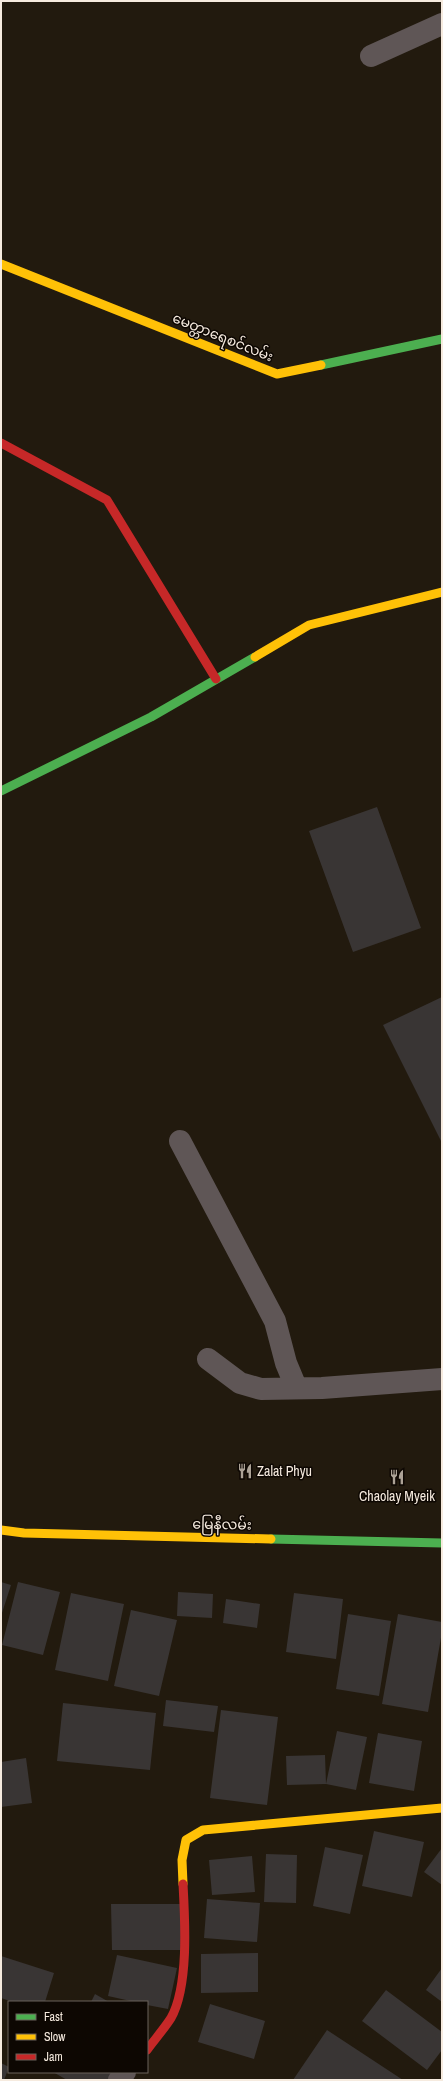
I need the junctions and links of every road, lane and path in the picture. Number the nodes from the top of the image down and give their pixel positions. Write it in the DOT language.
graph roads {
  1 [pos="442,24"];
  2 [pos="371,56"];
  3 [pos="1,264"];
  4 [pos="442,339"];
  5 [pos="1,443"];
  6 [pos="442,592"];
  7 [pos="216,679"];
  8 [pos="1,790"];
  9 [pos="180,1141"];
  10 [pos="208,1359"];
  11 [pos="442,1379"];
  12 [pos="296,1387"];
  13 [pos="1,1530"];
  14 [pos="442,1543"];
  15 [pos="442,1808"];
  16 [pos="148,2049"];
  1 -- 2 [label="street"];
  3 -- 4 [label="street, မေတ္တာရေစင်လမ်း"];
  5 -- 7 [label="street"];
  6 -- 7 [label="street"];
  7 -- 8 [label="street"];
  9 -- 12 [label="street"];
  10 -- 12 [label="street"];
  11 -- 12 [label="street"];
  13 -- 14 [label="street, မြေနီလမ်း"];
  15 -- 16 [label="street"];
}
